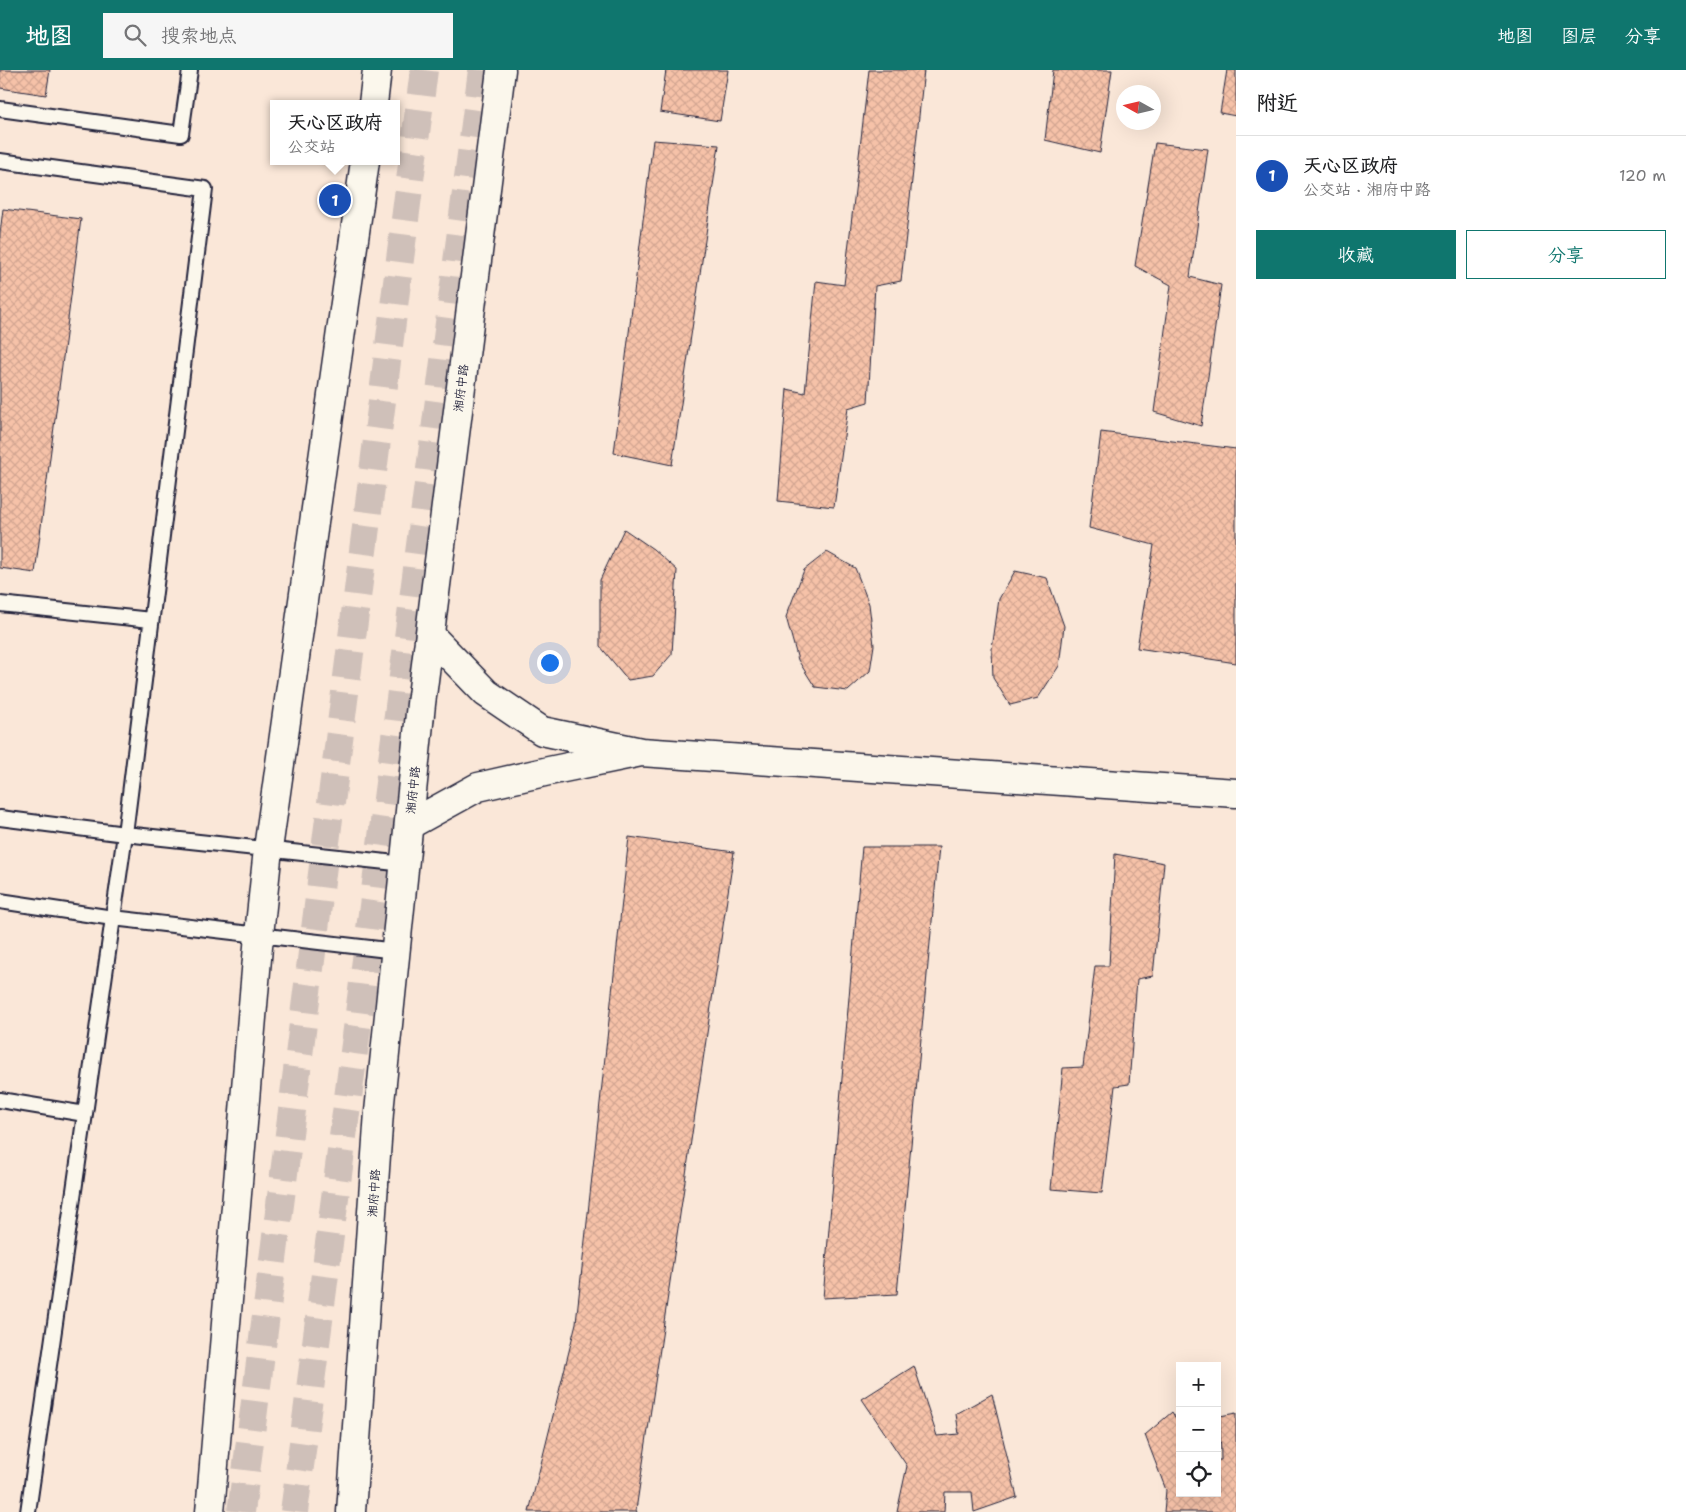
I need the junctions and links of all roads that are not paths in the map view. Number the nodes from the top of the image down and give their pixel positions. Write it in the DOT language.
graph roads {
  1 [pos="190,70"];
  2 [pos="377,70"];
  3 [pos="500,70"];
  4 [pos="373,100"];
  5 [pos="0,109"];
  6 [pos="0,161"];
  7 [pos="364,165"];
  8 [pos="0,604"];
  9 [pos="151,620"];
  10 [pos="430,635"];
  11 [pos="642,752"];
  12 [pos="1236,793"];
  13 [pos="0,818"];
  14 [pos="409,825"];
  15 [pos="124,834"];
  16 [pos="268,849"];
  17 [pos="405,864"];
  18 [pos="0,901"];
  19 [pos="113,918"];
  20 [pos="259,935"];
  21 [pos="396,951"];
  22 [pos="0,1100"];
  23 [pos="85,1114"];
  24 [pos="28,1512"];
  25 [pos="210,1512"];
  26 [pos="351,1512"];
  1 -- 5 [label="lane"];
  2 -- 4 [label="main road"];
  3 -- 10 [label="main road, 湘府中路"];
  6 -- 9 [label="lane"];
  7 -- 16 [label="main road"];
  8 -- 9 [label="lane"];
  9 -- 15 [label="lane"];
  10 -- 11 [label="main road"];
  10 -- 14 [label="main road, 湘府中路"];
  11 -- 12 [label="main road"];
  11 -- 14 [label="main road"];
  13 -- 15 [label="lane"];
  14 -- 17 [label="main road, 湘府中路"];
  15 -- 16 [label="lane"];
  15 -- 19 [label="lane"];
  16 -- 17 [label="lane"];
  16 -- 20 [label="main road"];
  17 -- 21 [label="main road, 湘府中路"];
  18 -- 19 [label="lane"];
  19 -- 20 [label="lane"];
  19 -- 23 [label="lane"];
  20 -- 21 [label="lane"];
  20 -- 25 [label="main road"];
  21 -- 26 [label="main road, 湘府中路"];
  22 -- 23 [label="lane"];
  23 -- 24 [label="lane"];
}
